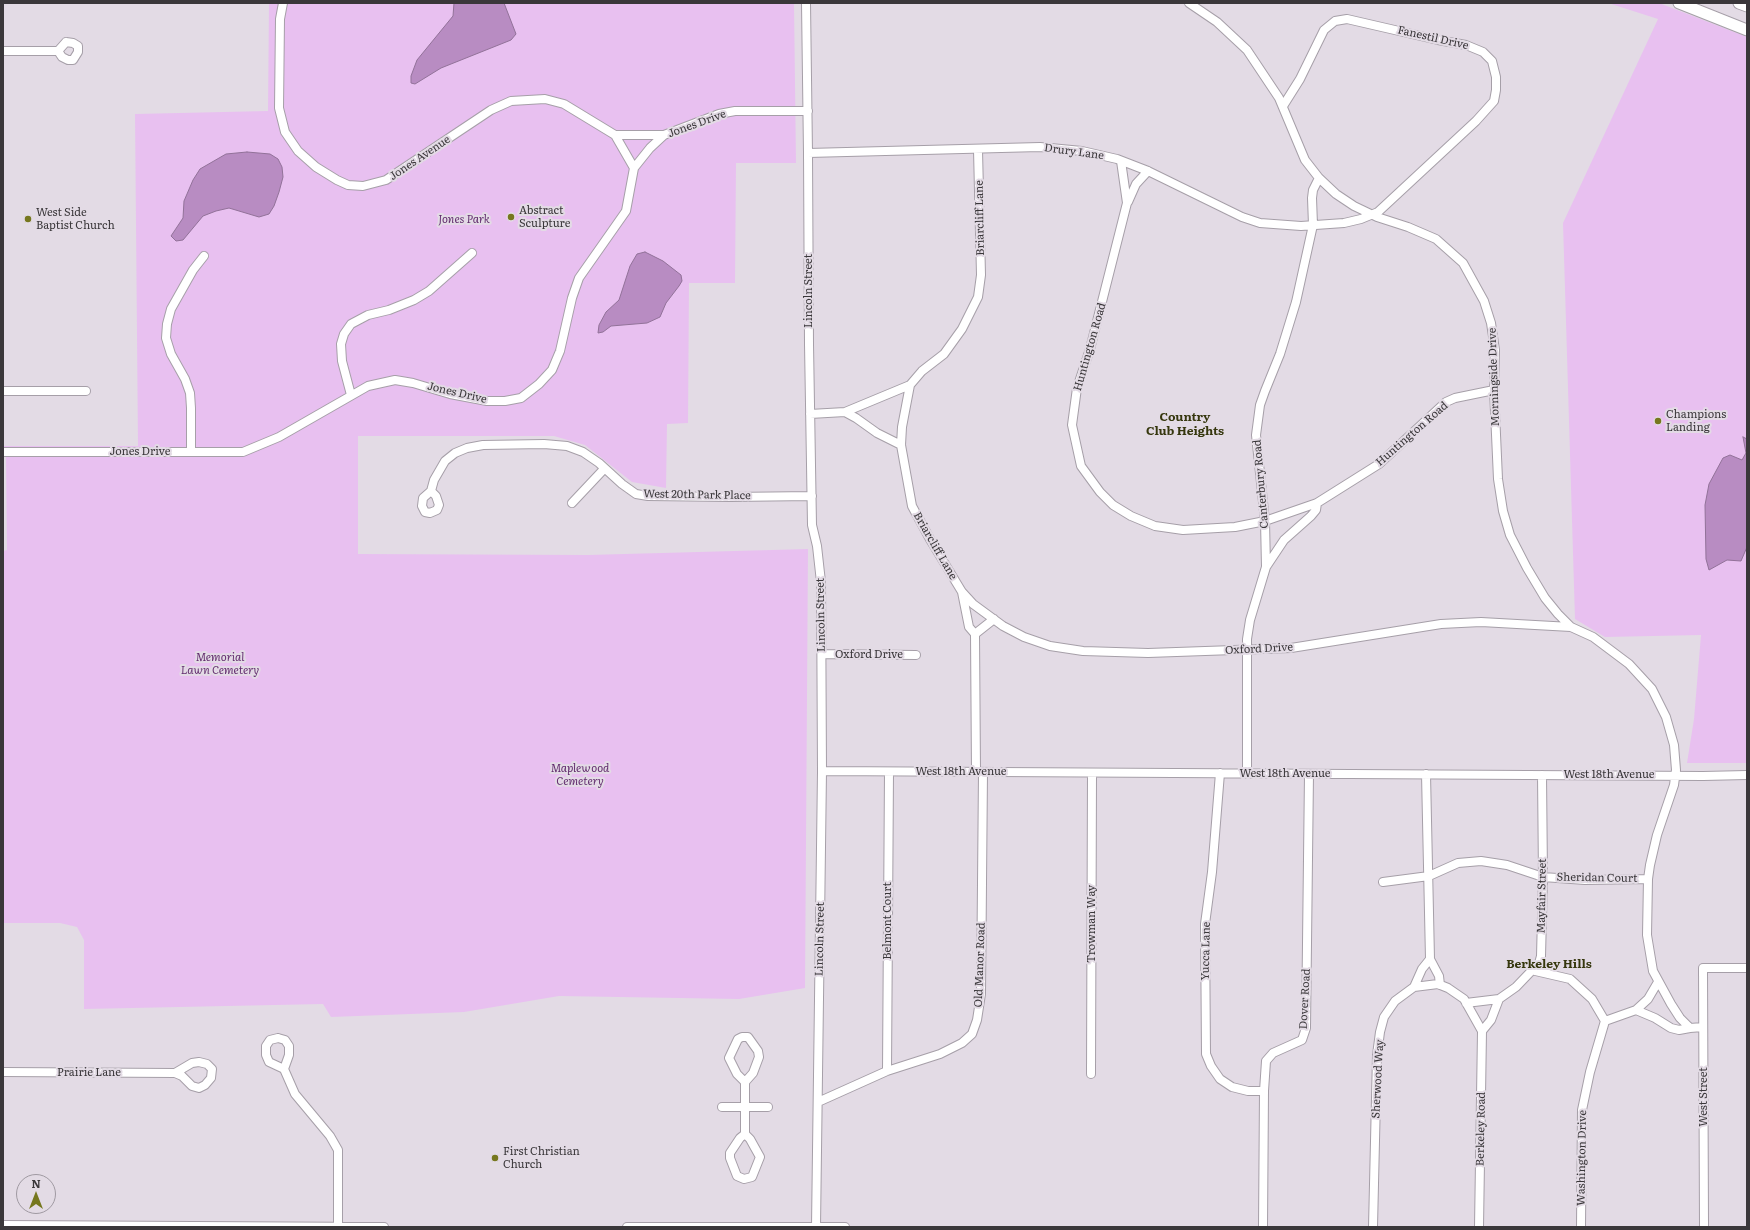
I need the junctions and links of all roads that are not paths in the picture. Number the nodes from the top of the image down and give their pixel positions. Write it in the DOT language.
graph roads {
  1 [pos="283,3"];
  2 [pos="806,3"];
  3 [pos="1189,3"];
  4 [pos="1679,3"];
  5 [pos="1739,3"];
  6 [pos="1747,6"];
  7 [pos="1747,30"];
  8 [pos="3,51"];
  9 [pos="58,52"];
  10 [pos="1282,106"];
  11 [pos="808,111"];
  12 [pos="615,135"];
  13 [pos="664,135"];
  14 [pos="978,150"];
  15 [pos="808,153"];
  16 [pos="1121,161"];
  17 [pos="634,168"];
  18 [pos="1148,171"];
  19 [pos="1319,178"];
  20 [pos="1128,203"];
  21 [pos="1372,214"];
  22 [pos="1313,225"];
  23 [pos="472,253"];
  24 [pos="204,256"];
  25 [pos="910,385"];
  26 [pos="1494,390"];
  27 [pos="3,391"];
  28 [pos="86,391"];
  29 [pos="351,395"];
  30 [pos="845,412"];
  31 [pos="810,414"];
  32 [pos="902,445"];
  33 [pos="3,452"];
  34 [pos="191,452"];
  35 [pos="604,469"];
  36 [pos="432,491"];
  37 [pos="812,496"];
  38 [pos="572,503"];
  39 [pos="1317,503"];
  40 [pos="1264,521"];
  41 [pos="1266,567"];
  42 [pos="962,592"];
  43 [pos="994,619"];
  44 [pos="1571,627"];
  45 [pos="975,634"];
  46 [pos="1246,650"];
  47 [pos="822,654"];
  48 [pos="916,655"];
  49 [pos="822,771"];
  50 [pos="889,772"];
  51 [pos="979,772"];
  52 [pos="1092,773"];
  53 [pos="1220,773"];
  54 [pos="1247,774"];
  55 [pos="1309,774"];
  56 [pos="1426,774"];
  57 [pos="1747,774"];
  58 [pos="1542,775"];
  59 [pos="1675,776"];
  60 [pos="1429,876"];
  61 [pos="1544,876"];
  62 [pos="1648,879"];
  63 [pos="1383,882"];
  64 [pos="1430,959"];
  65 [pos="1747,968"];
  66 [pos="1531,970"];
  67 [pos="1658,982"];
  68 [pos="1440,985"];
  69 [pos="1414,987"];
  70 [pos="1499,999"];
  71 [pos="1466,1003"];
  72 [pos="1636,1010"];
  73 [pos="1605,1021"];
  74 [pos="1704,1027"];
  75 [pos="1690,1028"];
  76 [pos="1482,1031"];
  77 [pos="284,1069"];
  78 [pos="887,1071"];
  79 [pos="3,1072"];
  80 [pos="175,1073"];
  81 [pos="1091,1074"];
  82 [pos="745,1082"];
  83 [pos="1264,1091"];
  84 [pos="818,1102"];
  85 [pos="722,1107"];
  86 [pos="745,1107"];
  87 [pos="768,1107"];
  88 [pos="745,1134"];
  89 [pos="3,1226"];
  90 [pos="206,1226"];
  91 [pos="338,1227"];
  92 [pos="354,1227"];
  93 [pos="384,1227"];
  94 [pos="627,1227"];
  95 [pos="650,1227"];
  96 [pos="799,1227"];
  97 [pos="816,1227"];
  98 [pos="845,1227"];
  99 [pos="1264,1227"];
  100 [pos="1373,1227"];
  101 [pos="1479,1227"];
  102 [pos="1581,1227"];
  103 [pos="1704,1227"];
  1 -- 12 [label="street, Jones Avenue"];
  2 -- 11 [label="street, Lincoln Street"];
  3 -- 10 [label="street, Morningside Drive"];
  4 -- 7 [label="highway"];
  5 -- 6 [label="highway"];
  8 -- 9 [label="street"];
  10 -- 19 [label="street, Morningside Drive"];
  10 -- 21 [label="street, Fanestil Drive"];
  11 -- 13 [label="street, Jones Drive"];
  11 -- 15 [label="street, Lincoln Street"];
  12 -- 13 [label="street"];
  12 -- 17 [label="street"];
  13 -- 17 [label="street, Jones Drive"];
  14 -- 15 [label="street, Drury Lane"];
  14 -- 16 [label="street, Drury Lane"];
  14 -- 25 [label="street, Briarcliff Lane"];
  15 -- 31 [label="street, Lincoln Street"];
  16 -- 18 [label="street, Drury Lane"];
  16 -- 20 [label="street, Huntington Road"];
  17 -- 29 [label="street, Jones Drive"];
  18 -- 20 [label="street"];
  18 -- 22 [label="street, Drury Lane"];
  19 -- 21 [label="street, Morningside Drive"];
  19 -- 22 [label="street, Canterbury Road"];
  20 -- 40 [label="street, Huntington Road"];
  21 -- 22 [label="street, Drury Lane"];
  21 -- 26 [label="street, Morningside Drive"];
  22 -- 40 [label="street, Canterbury Road"];
  23 -- 29 [label="street"];
  24 -- 34 [label="street"];
  25 -- 30 [label="street"];
  25 -- 32 [label="street, Briarcliff Lane"];
  26 -- 39 [label="street, Huntington Road"];
  26 -- 44 [label="street, Morningside Drive"];
  27 -- 28 [label="street"];
  29 -- 34 [label="street, Jones Drive"];
  30 -- 31 [label="street"];
  30 -- 32 [label="street"];
  31 -- 37 [label="street, Lincoln Street"];
  32 -- 42 [label="street, Briarcliff Lane"];
  33 -- 34 [label="street, Jones Drive"];
  35 -- 36 [label="street, West 20th Park Place"];
  35 -- 37 [label="street, West 20th Park Place"];
  35 -- 38 [label="street"];
  37 -- 47 [label="street, Lincoln Street"];
  39 -- 40 [label="street, Huntington Road"];
  39 -- 41 [label="street"];
  40 -- 41 [label="street, Canterbury Road"];
  41 -- 46 [label="street, Canterbury Road"];
  42 -- 43 [label="street, Oxford Drive"];
  42 -- 45 [label="street, Briarcliff Lane"];
  43 -- 45 [label="street"];
  43 -- 46 [label="street, Oxford Drive"];
  44 -- 46 [label="street, Oxford Drive"];
  44 -- 59 [label="street, Morningside Drive"];
  45 -- 51 [label="street, Briarcliff Lane"];
  46 -- 54 [label="street, Canterbury Road"];
  47 -- 48 [label="street, Oxford Drive"];
  47 -- 49 [label="street, Lincoln Street"];
  49 -- 50 [label="street, West 18th Avenue"];
  49 -- 84 [label="street, Lincoln Street"];
  50 -- 51 [label="street, West 18th Avenue"];
  50 -- 78 [label="street, Belmont Court"];
  51 -- 52 [label="street, West 18th Avenue"];
  51 -- 78 [label="street, Old Manor Road"];
  52 -- 53 [label="street, West 18th Avenue"];
  52 -- 81 [label="street, Trowman Way"];
  53 -- 54 [label="street, West 18th Avenue"];
  53 -- 83 [label="street, Yucca Lane"];
  54 -- 55 [label="street, West 18th Avenue"];
  55 -- 56 [label="street, West 18th Avenue"];
  55 -- 83 [label="street, Dover Road"];
  56 -- 58 [label="street, West 18th Avenue"];
  56 -- 60 [label="street"];
  57 -- 59 [label="street, West 18th Avenue"];
  58 -- 59 [label="street, West 18th Avenue"];
  58 -- 61 [label="street, Mayfair Street"];
  59 -- 62 [label="street"];
  60 -- 61 [label="street, Sheridan Court"];
  60 -- 63 [label="street, Sheridan Court"];
  60 -- 64 [label="street"];
  61 -- 62 [label="street, Sheridan Court"];
  61 -- 66 [label="street, Mayfair Street"];
  62 -- 67 [label="street"];
  64 -- 68 [label="street"];
  64 -- 69 [label="street"];
  65 -- 74 [label="street, West Street"];
  66 -- 70 [label="street, Mayfair Street"];
  66 -- 73 [label="street"];
  67 -- 72 [label="street"];
  67 -- 75 [label="street"];
  68 -- 69 [label="street, Sherwood Way"];
  68 -- 71 [label="street"];
  69 -- 100 [label="street, Sherwood Way"];
  70 -- 71 [label="street, Mayfair Street"];
  70 -- 76 [label="street"];
  71 -- 76 [label="street"];
  72 -- 73 [label="street"];
  72 -- 75 [label="street"];
  73 -- 102 [label="street, Washington Drive"];
  74 -- 75 [label="street"];
  74 -- 103 [label="street, West Street"];
  76 -- 101 [label="street, Berkeley Road"];
  77 -- 91 [label="street"];
  78 -- 84 [label="street, Old Manor Road"];
  79 -- 80 [label="street, Prairie Lane"];
  82 -- 82 [label="street"];
  82 -- 86 [label="street"];
  83 -- 99 [label="street, Dover Road"];
  84 -- 97 [label="street, Lincoln Street"];
  85 -- 86 [label="street"];
  86 -- 87 [label="street"];
  86 -- 88 [label="street"];
  88 -- 88 [label="street"];
  89 -- 90 [label="street"];
  90 -- 91 [label="street"];
  91 -- 92 [label="street"];
  92 -- 93 [label="street"];
  94 -- 95 [label="street"];
  95 -- 96 [label="street"];
  96 -- 97 [label="street"];
  97 -- 98 [label="street"];
}
